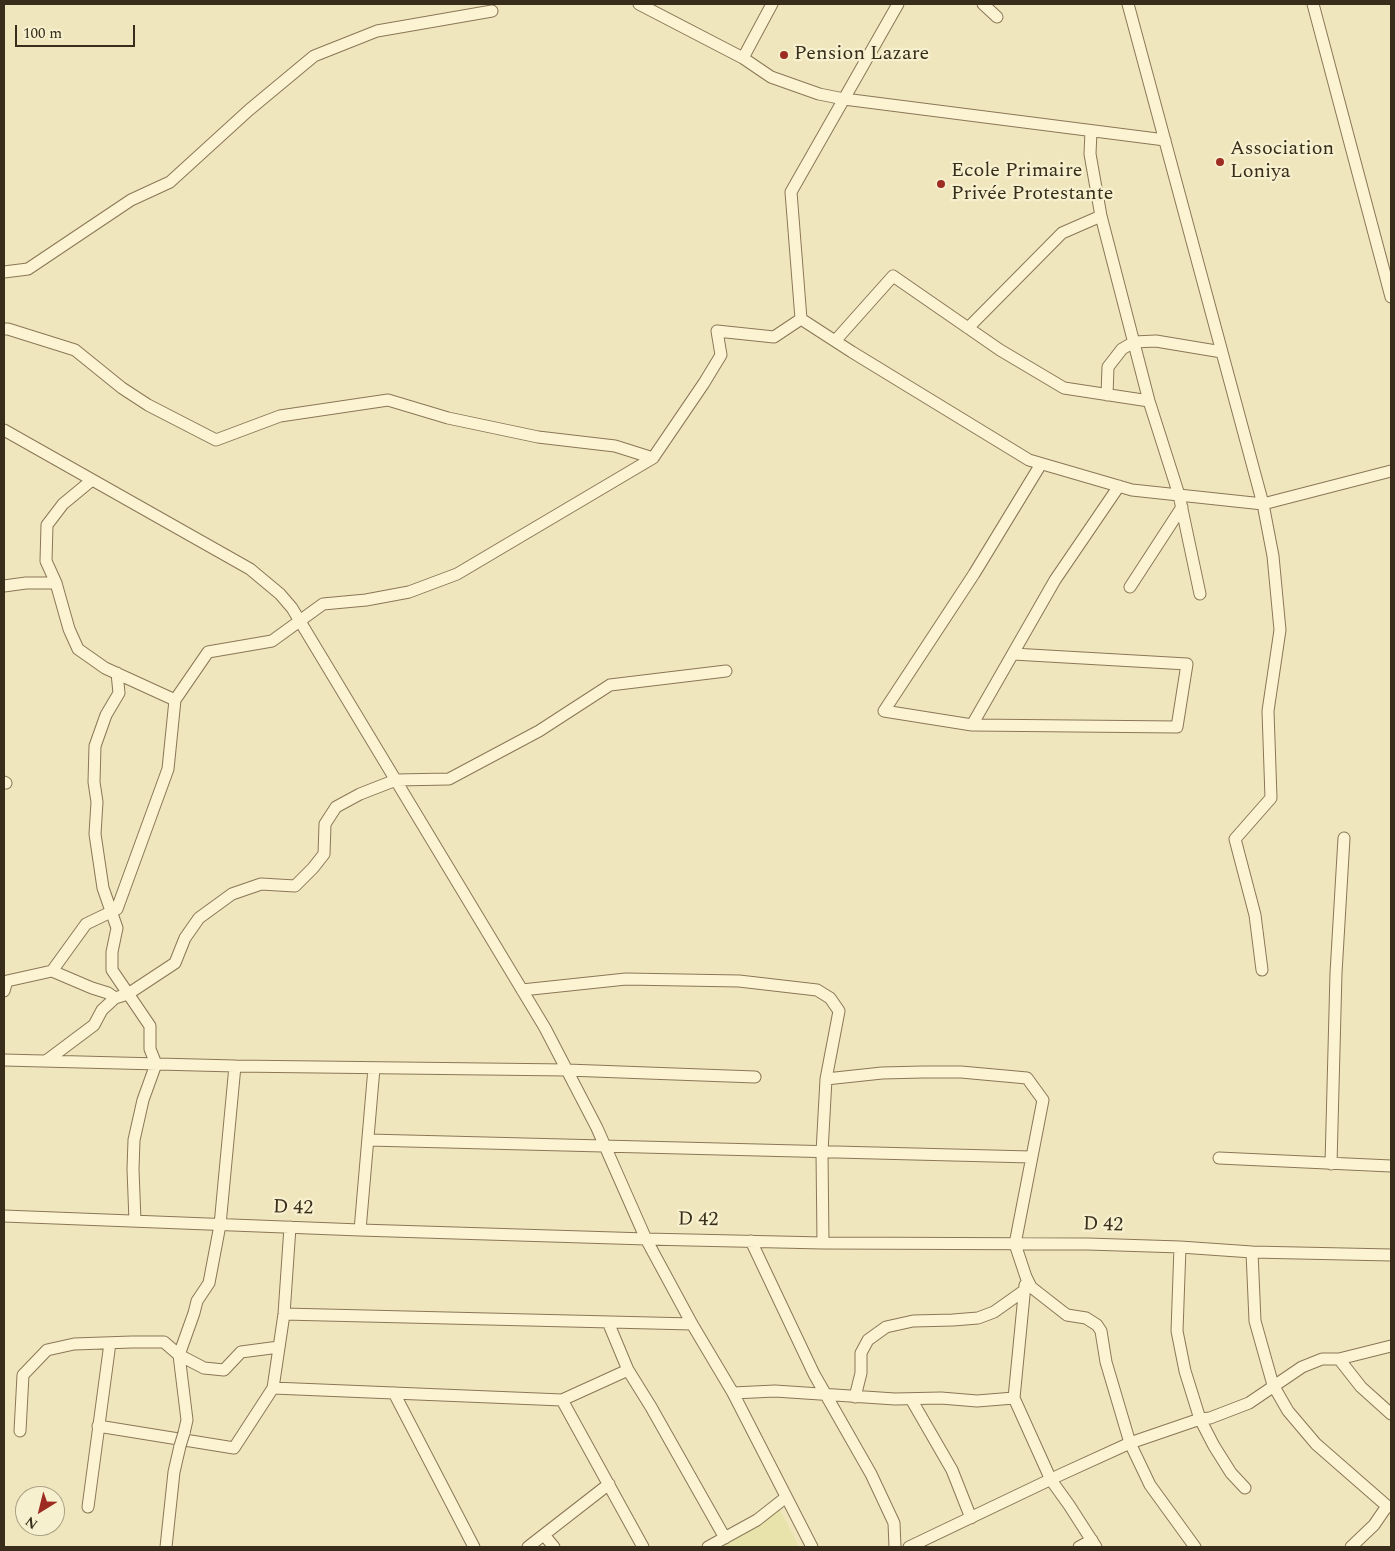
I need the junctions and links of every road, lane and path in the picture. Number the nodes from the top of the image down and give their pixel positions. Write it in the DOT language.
graph roads {
  1 [pos="478,4"];
  2 [pos="639,4"];
  3 [pos="772,4"];
  4 [pos="898,4"];
  5 [pos="983,4"];
  6 [pos="1128,4"];
  7 [pos="1313,4"];
  8 [pos="494,7"];
  9 [pos="654,7"];
  10 [pos="997,17"];
  11 [pos="743,58"];
  12 [pos="844,98"];
  13 [pos="1091,131"];
  14 [pos="1165,140"];
  15 [pos="1102,216"];
  16 [pos="4,272"];
  17 [pos="1391,297"];
  18 [pos="801,319"];
  19 [pos="968,328"];
  20 [pos="4,329"];
  21 [pos="835,341"];
  22 [pos="1134,342"];
  23 [pos="1222,352"];
  24 [pos="1107,395"];
  25 [pos="1150,401"];
  26 [pos="4,430"];
  27 [pos="653,458"];
  28 [pos="1041,464"];
  29 [pos="1391,471"];
  30 [pos="92,480"];
  31 [pos="1119,486"];
  32 [pos="1179,495"];
  33 [pos="1263,504"];
  34 [pos="1182,508"];
  35 [pos="56,583"];
  36 [pos="4,586"];
  37 [pos="1130,587"];
  38 [pos="1200,594"];
  39 [pos="299,620"];
  40 [pos="1013,654"];
  41 [pos="726,671"];
  42 [pos="117,673"];
  43 [pos="175,700"];
  44 [pos="972,725"];
  45 [pos="396,780"];
  46 [pos="1344,838"];
  47 [pos="110,913"];
  48 [pos="1262,970"];
  49 [pos="52,971"];
  50 [pos="5,984"];
  51 [pos="522,990"];
  52 [pos="128,994"];
  53 [pos="115,998"];
  54 [pos="4,1060"];
  55 [pos="46,1061"];
  56 [pos="156,1064"];
  57 [pos="234,1066"];
  58 [pos="374,1068"];
  59 [pos="567,1070"];
  60 [pos="755,1077"];
  61 [pos="826,1079"];
  62 [pos="369,1140"];
  63 [pos="605,1146"];
  64 [pos="822,1152"];
  65 [pos="1031,1157"];
  66 [pos="1219,1158"];
  67 [pos="1331,1164"];
  68 [pos="1391,1166"];
  69 [pos="4,1216"];
  70 [pos="135,1221"];
  71 [pos="220,1225"];
  72 [pos="290,1227"];
  73 [pos="360,1230"];
  74 [pos="646,1239"];
  75 [pos="751,1241"];
  76 [pos="823,1243"];
  77 [pos="1015,1244"];
  78 [pos="1180,1247"];
  79 [pos="1252,1252"];
  80 [pos="1391,1255"];
  81 [pos="1026,1277"];
  82 [pos="1025,1290"];
  83 [pos="284,1314"];
  84 [pos="608,1322"];
  85 [pos="692,1324"];
  86 [pos="110,1343"];
  87 [pos="1391,1346"];
  88 [pos="279,1347"];
  89 [pos="179,1355"];
  90 [pos="1339,1359"];
  91 [pos="628,1370"];
  92 [pos="1273,1386"];
  93 [pos="273,1388"];
  94 [pos="394,1393"];
  95 [pos="733,1393"];
  96 [pos="825,1395"];
  97 [pos="855,1396"];
  98 [pos="1014,1398"];
  99 [pos="911,1399"];
  100 [pos="562,1400"];
  101 [pos="1391,1414"];
  102 [pos="1200,1420"];
  103 [pos="98,1426"];
  104 [pos="20,1431"];
  105 [pos="1130,1443"];
  106 [pos="1051,1480"];
  107 [pos="609,1484"];
  108 [pos="1245,1488"];
  109 [pos="786,1498"];
  110 [pos="1389,1506"];
  111 [pos="88,1507"];
  112 [pos="971,1518"];
  113 [pos="544,1535"];
  114 [pos="725,1538"];
  115 [pos="1094,1544"];
  116 [pos="166,1547"];
  117 [pos="474,1547"];
  118 [pos="528,1547"];
  119 [pos="554,1547"];
  120 [pos="643,1547"];
  121 [pos="708,1547"];
  122 [pos="812,1547"];
  123 [pos="896,1547"];
  124 [pos="909,1547"];
  125 [pos="1079,1547"];
  126 [pos="1195,1547"];
  127 [pos="1351,1547"];
  1 -- 8 [label="street"];
  2 -- 9 [label="street"];
  3 -- 11 [label="street"];
  4 -- 12 [label="street"];
  5 -- 10 [label="street"];
  6 -- 14 [label="street"];
  7 -- 17 [label="street"];
  8 -- 16 [label="street"];
  9 -- 11 [label="street"];
  11 -- 12 [label="street"];
  12 -- 13 [label="street"];
  12 -- 18 [label="street"];
  13 -- 14 [label="street"];
  13 -- 15 [label="street"];
  14 -- 23 [label="street"];
  15 -- 19 [label="street"];
  15 -- 22 [label="street"];
  18 -- 21 [label="street"];
  18 -- 27 [label="street"];
  19 -- 21 [label="street"];
  19 -- 24 [label="street"];
  20 -- 27 [label="street"];
  21 -- 28 [label="street"];
  22 -- 23 [label="street"];
  22 -- 24 [label="street"];
  22 -- 25 [label="street"];
  23 -- 33 [label="street"];
  24 -- 25 [label="street"];
  25 -- 32 [label="street"];
  26 -- 30 [label="street"];
  27 -- 39 [label="street"];
  28 -- 31 [label="street"];
  28 -- 44 [label="street"];
  29 -- 33 [label="street"];
  30 -- 35 [label="street"];
  30 -- 39 [label="street"];
  31 -- 32 [label="street"];
  31 -- 40 [label="street"];
  32 -- 33 [label="street"];
  32 -- 34 [label="street"];
  33 -- 48 [label="street"];
  34 -- 37 [label="street"];
  34 -- 38 [label="street"];
  35 -- 36 [label="street"];
  35 -- 42 [label="street"];
  39 -- 43 [label="street"];
  39 -- 45 [label="street"];
  40 -- 44 [label="street"];
  40 -- 44 [label="street"];
  41 -- 45 [label="street"];
  42 -- 43 [label="street"];
  42 -- 47 [label="street"];
  43 -- 47 [label="street"];
  45 -- 51 [label="street"];
  45 -- 52 [label="street"];
  46 -- 67 [label="street"];
  47 -- 49 [label="street"];
  47 -- 52 [label="street"];
  49 -- 50 [label="street"];
  49 -- 53 [label="street"];
  51 -- 59 [label="street"];
  51 -- 61 [label="street"];
  52 -- 53 [label="street"];
  52 -- 56 [label="street"];
  53 -- 55 [label="street"];
  54 -- 55 [label="street"];
  55 -- 56 [label="street"];
  56 -- 57 [label="street"];
  56 -- 70 [label="street"];
  57 -- 58 [label="street"];
  57 -- 71 [label="street"];
  58 -- 59 [label="street"];
  58 -- 62 [label="street"];
  59 -- 60 [label="street"];
  59 -- 63 [label="street"];
  61 -- 64 [label="street"];
  61 -- 65 [label="street"];
  62 -- 63 [label="street"];
  62 -- 73 [label="street"];
  63 -- 64 [label="street"];
  63 -- 74 [label="street"];
  64 -- 65 [label="street"];
  64 -- 76 [label="street"];
  65 -- 77 [label="street"];
  66 -- 67 [label="street"];
  67 -- 68 [label="street"];
  69 -- 70 [label="street, D 42 / D 42"];
  70 -- 71 [label="street, D 42 / D 42"];
  71 -- 72 [label="street, D 42 / D 42"];
  71 -- 89 [label="street"];
  72 -- 73 [label="street, D 42 / D 42"];
  72 -- 83 [label="street"];
  73 -- 74 [label="street, D 42 / D 42"];
  74 -- 75 [label="street, D 42 / D 42"];
  74 -- 85 [label="street"];
  75 -- 76 [label="street, D 42 / D 42"];
  75 -- 96 [label="street"];
  76 -- 77 [label="street, D 42 / D 42"];
  77 -- 78 [label="street, D 42 / D 42"];
  77 -- 81 [label="street"];
  78 -- 79 [label="street, D 42 / D 42"];
  78 -- 102 [label="street"];
  79 -- 80 [label="street, D 42 / D 42"];
  79 -- 92 [label="street"];
  81 -- 82 [label="street"];
  81 -- 105 [label="street"];
  82 -- 97 [label="street"];
  82 -- 98 [label="street"];
  83 -- 84 [label="street"];
  83 -- 88 [label="street"];
  84 -- 85 [label="street"];
  84 -- 91 [label="street"];
  85 -- 95 [label="street"];
  86 -- 89 [label="street"];
  86 -- 103 [label="street"];
  86 -- 104 [label="street"];
  87 -- 90 [label="street"];
  88 -- 89 [label="street"];
  88 -- 93 [label="street"];
  89 -- 116 [label="street, bridge"];
  90 -- 92 [label="street"];
  90 -- 101 [label="street"];
  91 -- 100 [label="street"];
  91 -- 114 [label="street"];
  92 -- 102 [label="street"];
  92 -- 110 [label="street"];
  93 -- 94 [label="street"];
  93 -- 103 [label="street"];
  94 -- 100 [label="street"];
  94 -- 117 [label="street"];
  95 -- 96 [label="street"];
  95 -- 109 [label="street"];
  96 -- 97 [label="street"];
  96 -- 123 [label="street"];
  97 -- 99 [label="street"];
  98 -- 99 [label="street"];
  98 -- 106 [label="street"];
  99 -- 112 [label="street"];
  100 -- 107 [label="street"];
  102 -- 105 [label="street"];
  102 -- 108 [label="street"];
  103 -- 111 [label="street"];
  105 -- 106 [label="street"];
  105 -- 126 [label="street"];
  106 -- 112 [label="street"];
  106 -- 115 [label="street"];
  107 -- 113 [label="street"];
  107 -- 120 [label="street"];
  109 -- 114 [label="street"];
  109 -- 122 [label="street"];
  110 -- 127 [label="street"];
  112 -- 124 [label="street"];
  113 -- 118 [label="street"];
  113 -- 119 [label="street"];
  114 -- 121 [label="street"];
  115 -- 125 [label="street"];
}
